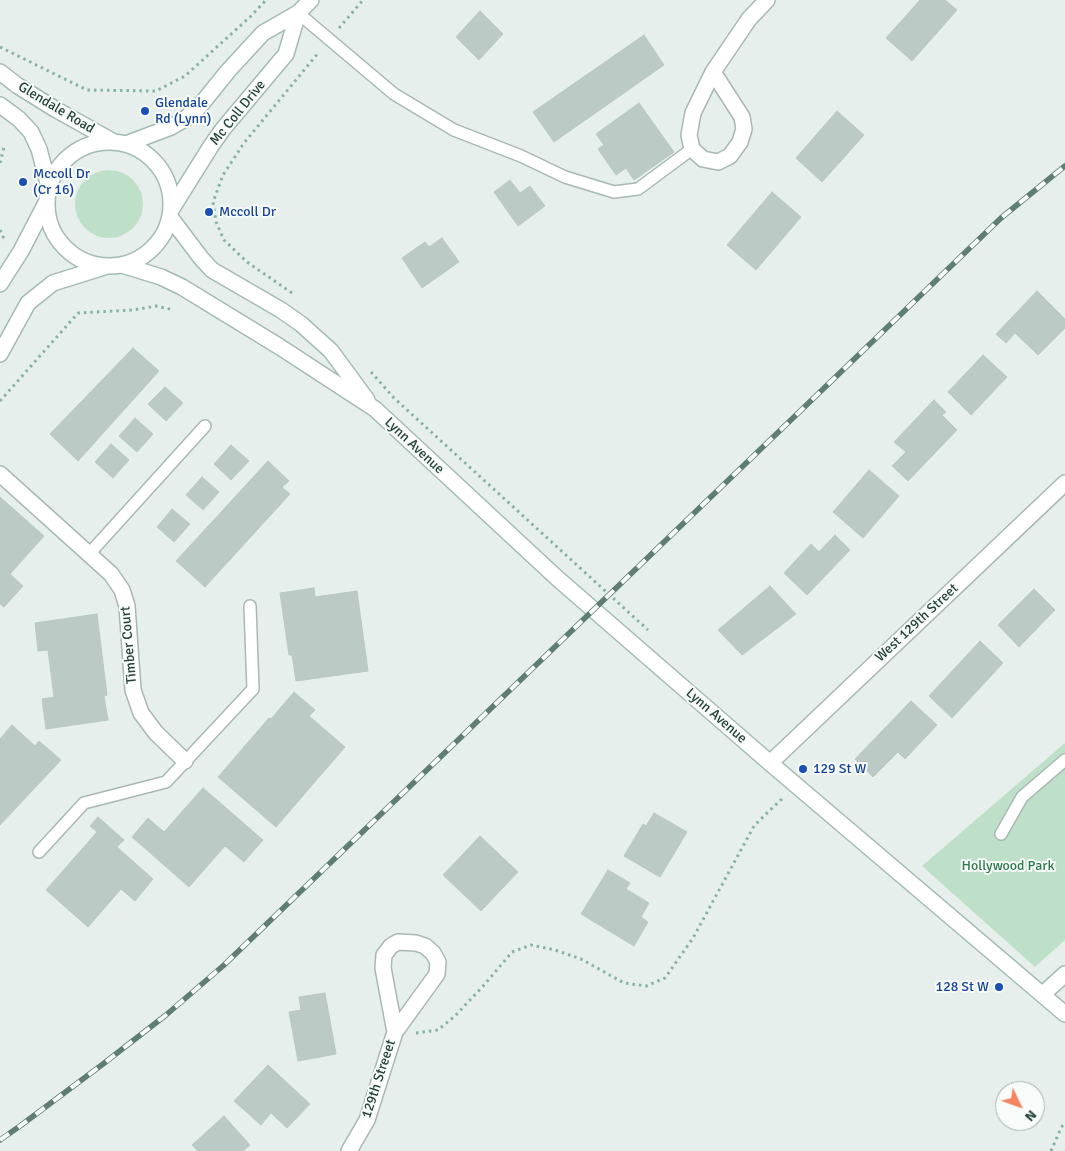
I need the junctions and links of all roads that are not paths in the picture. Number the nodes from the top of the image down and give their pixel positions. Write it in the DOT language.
graph roads {
  1 [pos="311,0"];
  2 [pos="767,0"];
  3 [pos="298,13"];
  4 [pos="0,72"];
  5 [pos="713,72"];
  6 [pos="0,105"];
  7 [pos="120,143"];
  8 [pos="692,149"];
  9 [pos="48,194"];
  10 [pos="170,213"];
  11 [pos="122,265"];
  12 [pos="106,266"];
  13 [pos="0,284"];
  14 [pos="0,354"];
  15 [pos="375,409"];
  16 [pos="205,426"];
  17 [pos="0,474"];
  18 [pos="1065,484"];
  19 [pos="89,554"];
  20 [pos="250,606"];
  21 [pos="1065,760"];
  22 [pos="185,761"];
  23 [pos="770,763"];
  24 [pos="1001,834"];
  25 [pos="39,852"];
  26 [pos="1065,974"];
  27 [pos="1043,994"];
  28 [pos="1065,1014"];
  29 [pos="395,1032"];
  30 [pos="348,1151"];
  1 -- 3 [label="main road, Mc Coll Drive"];
  2 -- 5 [label="main road"];
  3 -- 7 [label="main road, Mc Coll Drive"];
  3 -- 8 [label="lane"];
  3 -- 10 [label="main road, Mc Coll Drive"];
  4 -- 7 [label="main road, Glendale Road"];
  5 -- 8 [label="main road"];
  5 -- 8 [label="main road"];
  6 -- 9 [label="main road, Glendale Road"];
  7 -- 9 [label="main road"];
  7 -- 10 [label="main road"];
  9 -- 12 [label="main road"];
  9 -- 13 [label="main road"];
  10 -- 11 [label="main road"];
  10 -- 15 [label="main road, Lynn Avenue"];
  11 -- 12 [label="main road"];
  11 -- 15 [label="main road, Lynn Avenue"];
  12 -- 14 [label="main road"];
  15 -- 23 [label="main road, Lynn Avenue"];
  16 -- 19 [label="lane"];
  17 -- 19 [label="main road, Timber Court"];
  18 -- 23 [label="main road, West 129th Street"];
  19 -- 22 [label="main road, Timber Court"];
  20 -- 22 [label="lane"];
  21 -- 24 [label="lane"];
  22 -- 25 [label="lane"];
  23 -- 27 [label="main road, Lynn Avenue"];
  26 -- 27 [label="main road"];
  27 -- 28 [label="main road, Lynn Avenue"];
  29 -- 29 [label="main road, 129th Streeet"];
  29 -- 30 [label="main road, 129th Streeet"];
}
